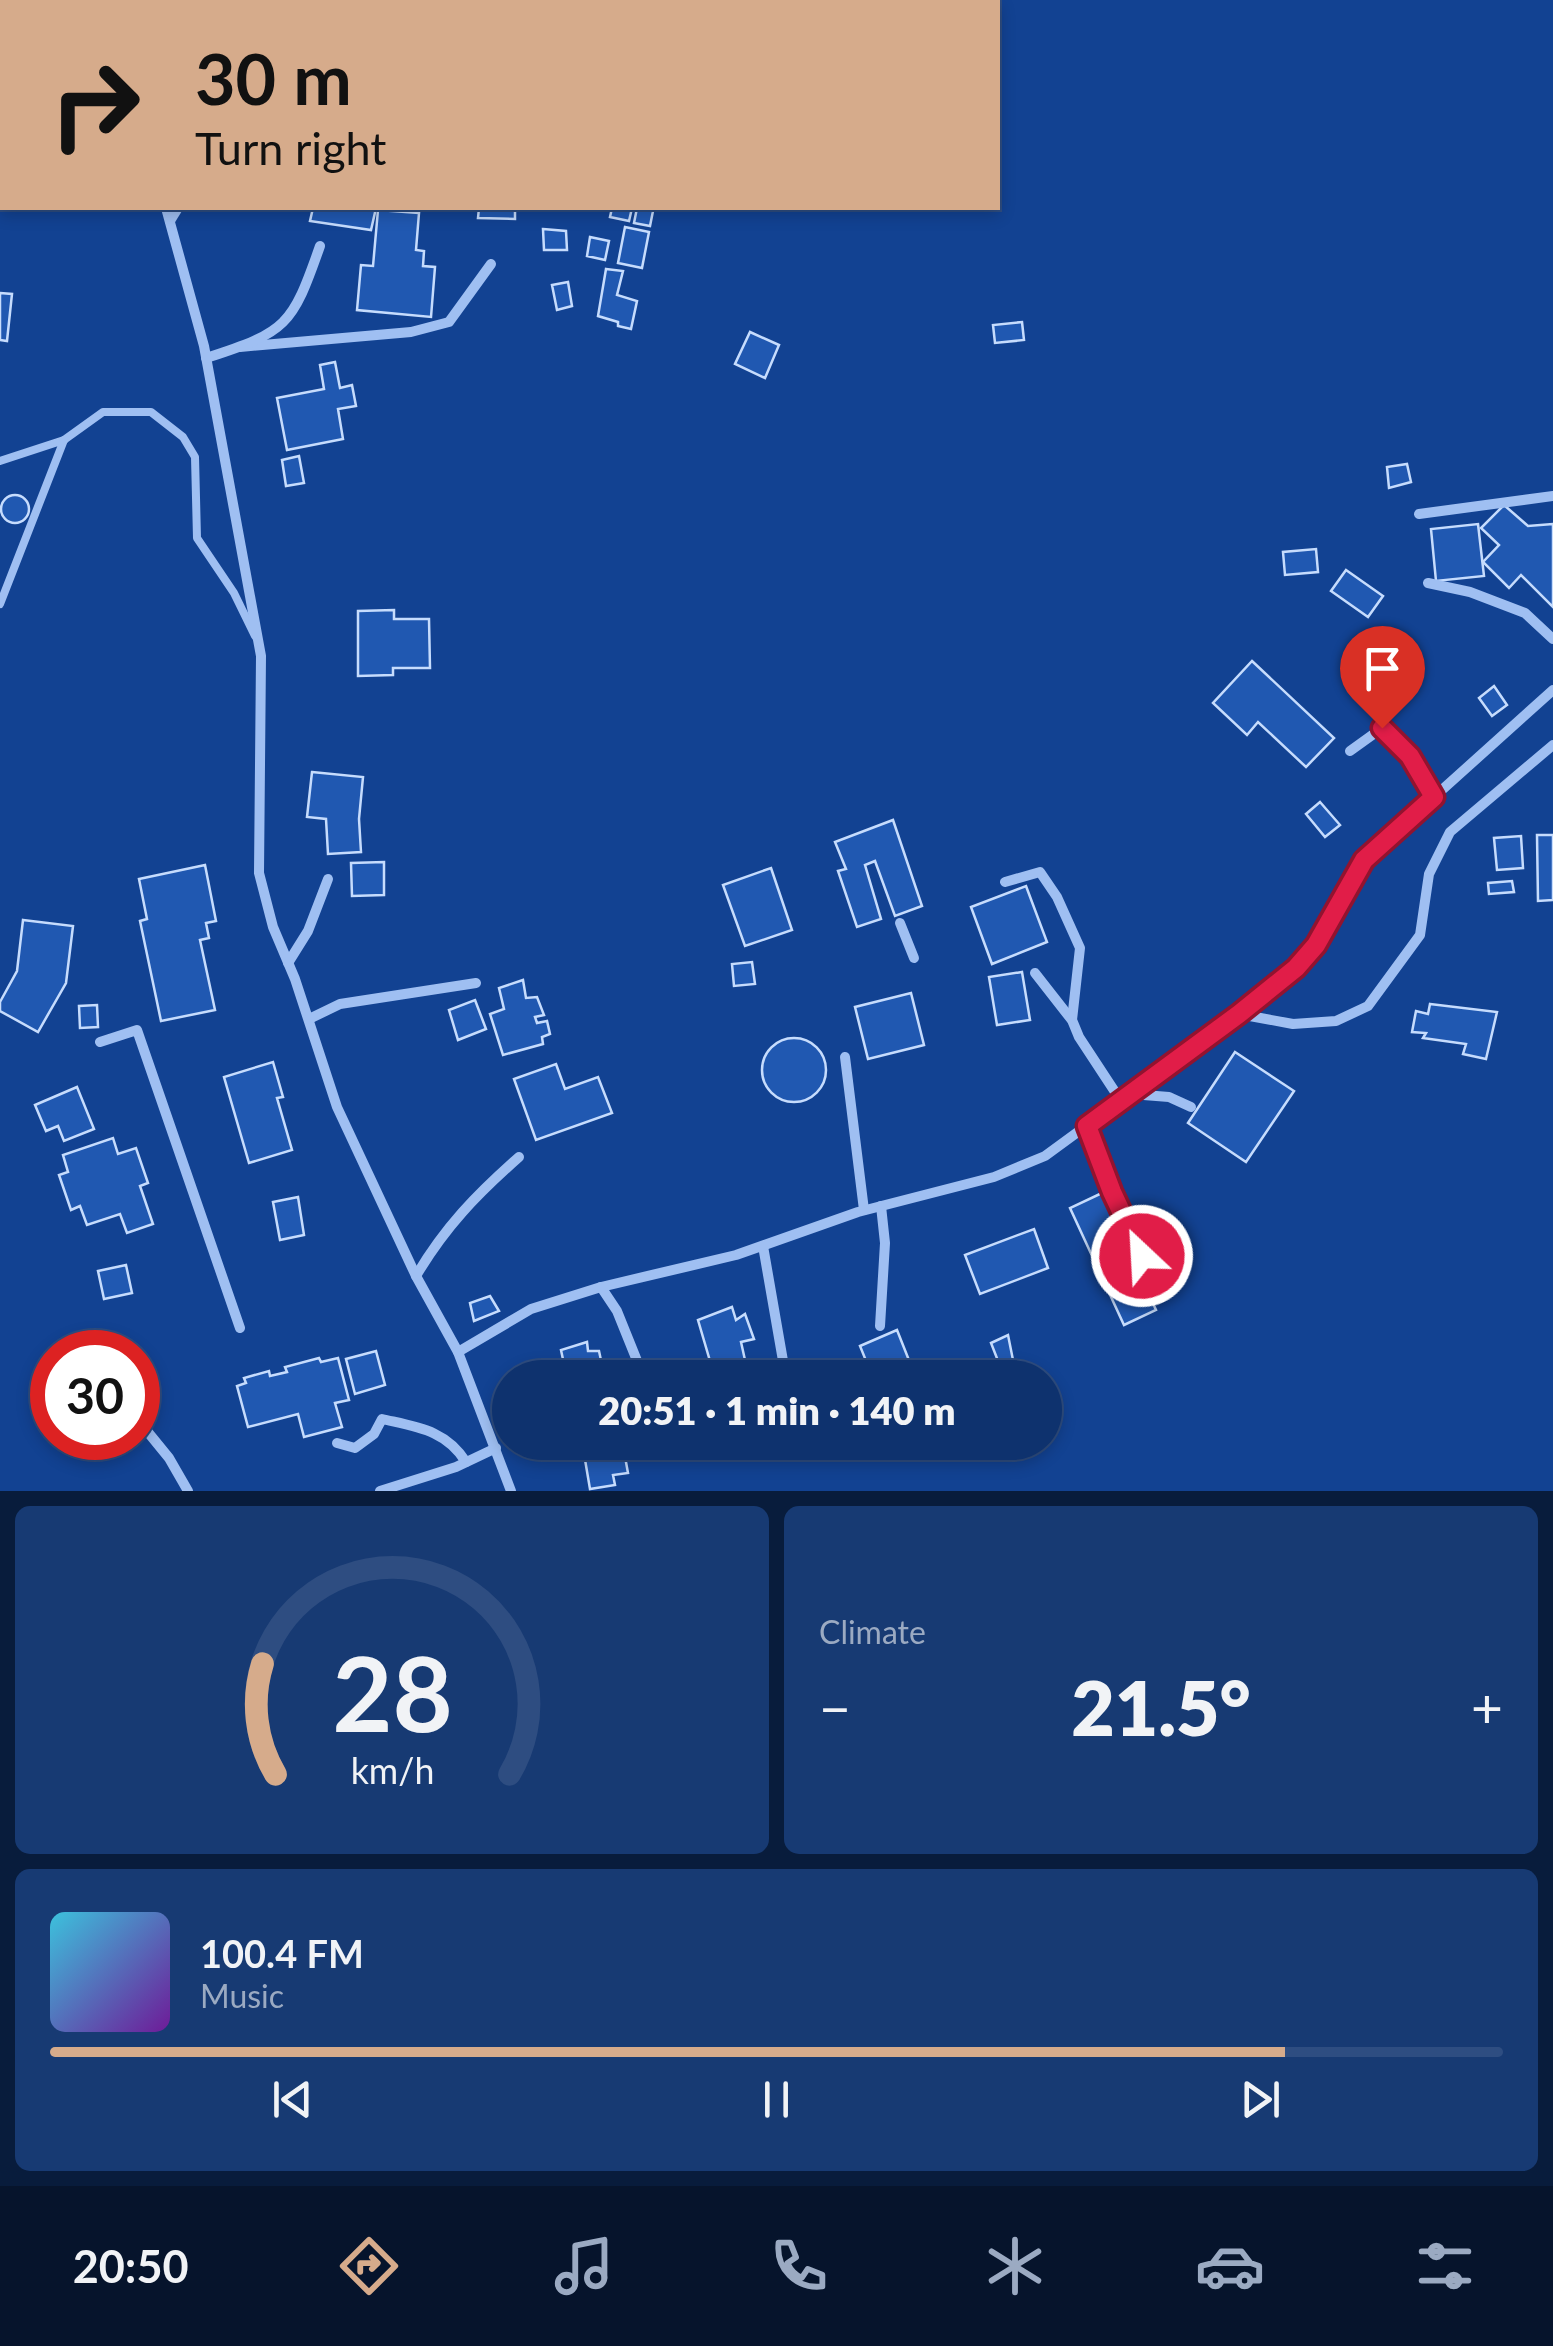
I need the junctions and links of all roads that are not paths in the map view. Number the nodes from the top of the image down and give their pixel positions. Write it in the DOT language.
graph roads {
  1 [pos="167,210"];
  2 [pos="177,210"];
  3 [pos="170,220"];
  4 [pos="320,246"];
  5 [pos="491,264"];
  6 [pos="240,347"];
  7 [pos="206,358"];
  8 [pos="64,440"];
  9 [pos="0,460"];
  10 [pos="1553,496"];
  11 [pos="1419,514"];
  12 [pos="1428,583"];
  13 [pos="0,604"];
  14 [pos="1553,639"];
  15 [pos="259,645"];
  16 [pos="1553,690"];
  17 [pos="1553,745"];
  18 [pos="1350,750"];
  19 [pos="1434,797"];
  20 [pos="328,879"];
  21 [pos="1005,882"];
  22 [pos="900,924"];
  23 [pos="914,958"];
  24 [pos="288,962"];
  25 [pos="1035,972"];
  26 [pos="476,983"];
  27 [pos="1239,1014"];
  28 [pos="308,1019"];
  29 [pos="1072,1020"];
  30 [pos="100,1042"];
  31 [pos="845,1058"];
  32 [pos="1126,1097"];
  33 [pos="1190,1107"];
  34 [pos="1087,1126"];
  35 [pos="519,1157"];
  36 [pos="881,1206"];
  37 [pos="864,1210"];
  38 [pos="763,1246"];
  39 [pos="1142,1256"];
  40 [pos="416,1276"];
  41 [pos="601,1287"];
  42 [pos="880,1326"];
  43 [pos="240,1328"];
  44 [pos="458,1352"];
  45 [pos="637,1360"];
  46 [pos="783,1360"];
  47 [pos="492,1438"];
  48 [pos="337,1443"];
  49 [pos="160,1446"];
  50 [pos="492,1450"];
  51 [pos="500,1460"];
  52 [pos="466,1462"];
  53 [pos="188,1491"];
  54 [pos="380,1491"];
  55 [pos="511,1491"];
  1 -- 3 [label="street"];
  2 -- 3 [label="street"];
  3 -- 7 [label="street"];
  4 -- 6 [label="street"];
  5 -- 6 [label="street"];
  6 -- 7 [label="street"];
  7 -- 15 [label="street"];
  8 -- 9 [label="lane"];
  8 -- 13 [label="lane"];
  8 -- 15 [label="lane"];
  10 -- 11 [label="street"];
  12 -- 14 [label="street"];
  15 -- 24 [label="street"];
  16 -- 19 [label="street"];
  17 -- 27 [label="street"];
  18 -- 19 [label="street"];
  19 -- 27 [label="street"];
  20 -- 24 [label="street"];
  21 -- 29 [label="street"];
  22 -- 23 [label="street"];
  24 -- 28 [label="street"];
  25 -- 29 [label="street"];
  26 -- 28 [label="street"];
  27 -- 32 [label="street"];
  28 -- 40 [label="street"];
  29 -- 32 [label="street"];
  30 -- 43 [label="street"];
  31 -- 37 [label="street"];
  32 -- 33 [label="street"];
  32 -- 34 [label="street"];
  34 -- 36 [label="street"];
  34 -- 39 [label="street"];
  35 -- 40 [label="street"];
  36 -- 37 [label="street"];
  36 -- 42 [label="street"];
  37 -- 38 [label="street"];
  38 -- 41 [label="street"];
  38 -- 46 [label="street"];
  40 -- 44 [label="street"];
  41 -- 44 [label="street"];
  41 -- 45 [label="street"];
  44 -- 47 [label="street"];
  48 -- 52 [label="street"];
  49 -- 53 [label="street"];
  50 -- 52 [label="street"];
  51 -- 55 [label="street"];
  52 -- 54 [label="street"];
}
